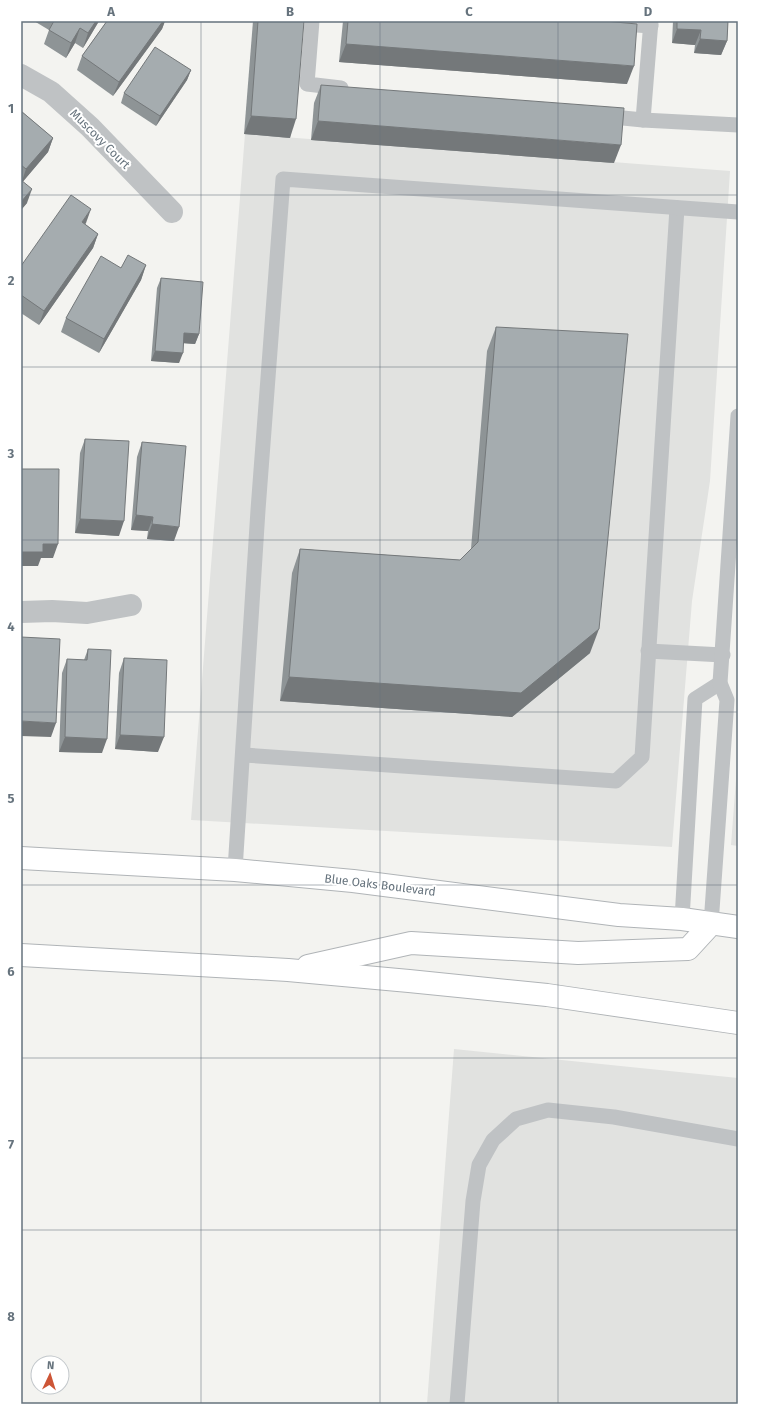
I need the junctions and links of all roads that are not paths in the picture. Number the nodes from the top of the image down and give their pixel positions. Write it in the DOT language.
graph roads {
  1 [pos="312,21"];
  2 [pos="580,21"];
  3 [pos="651,24"];
  4 [pos="21,75"];
  5 [pos="354,89"];
  6 [pos="588,114"];
  7 [pos="643,120"];
  8 [pos="738,126"];
  9 [pos="677,208"];
  10 [pos="172,212"];
  11 [pos="738,212"];
  12 [pos="738,416"];
  13 [pos="131,605"];
  14 [pos="21,612"];
  15 [pos="648,650"];
  16 [pos="723,655"];
  17 [pos="720,683"];
  18 [pos="244,755"];
  19 [pos="21,858"];
  20 [pos="235,870"];
  21 [pos="682,919"];
  22 [pos="711,924"];
  23 [pos="738,927"];
  24 [pos="21,956"];
  25 [pos="288,970"];
  26 [pos="738,1023"];
  27 [pos="738,1139"];
  28 [pos="457,1404"];
  1 -- 5 [label="lane"];
  2 -- 3 [label="lane"];
  3 -- 7 [label="lane"];
  4 -- 10 [label="street, Muscovy Court"];
  6 -- 7 [label="lane"];
  7 -- 8 [label="lane"];
  9 -- 11 [label="lane"];
  9 -- 15 [label="lane"];
  9 -- 18 [label="lane"];
  12 -- 16 [label="lane"];
  13 -- 14 [label="street"];
  15 -- 16 [label="lane"];
  15 -- 18 [label="lane"];
  16 -- 17 [label="lane"];
  17 -- 21 [label="lane"];
  17 -- 22 [label="lane"];
  18 -- 20 [label="lane"];
  19 -- 20 [label="main road, Blue Oaks Boulevard"];
  20 -- 21 [label="main road, Blue Oaks Boulevard"];
  21 -- 22 [label="main road, Blue Oaks Boulevard"];
  22 -- 23 [label="main road, Blue Oaks Boulevard"];
  22 -- 25 [label="main road"];
  24 -- 25 [label="main road"];
  25 -- 26 [label="main road"];
  27 -- 28 [label="lane"];
}
